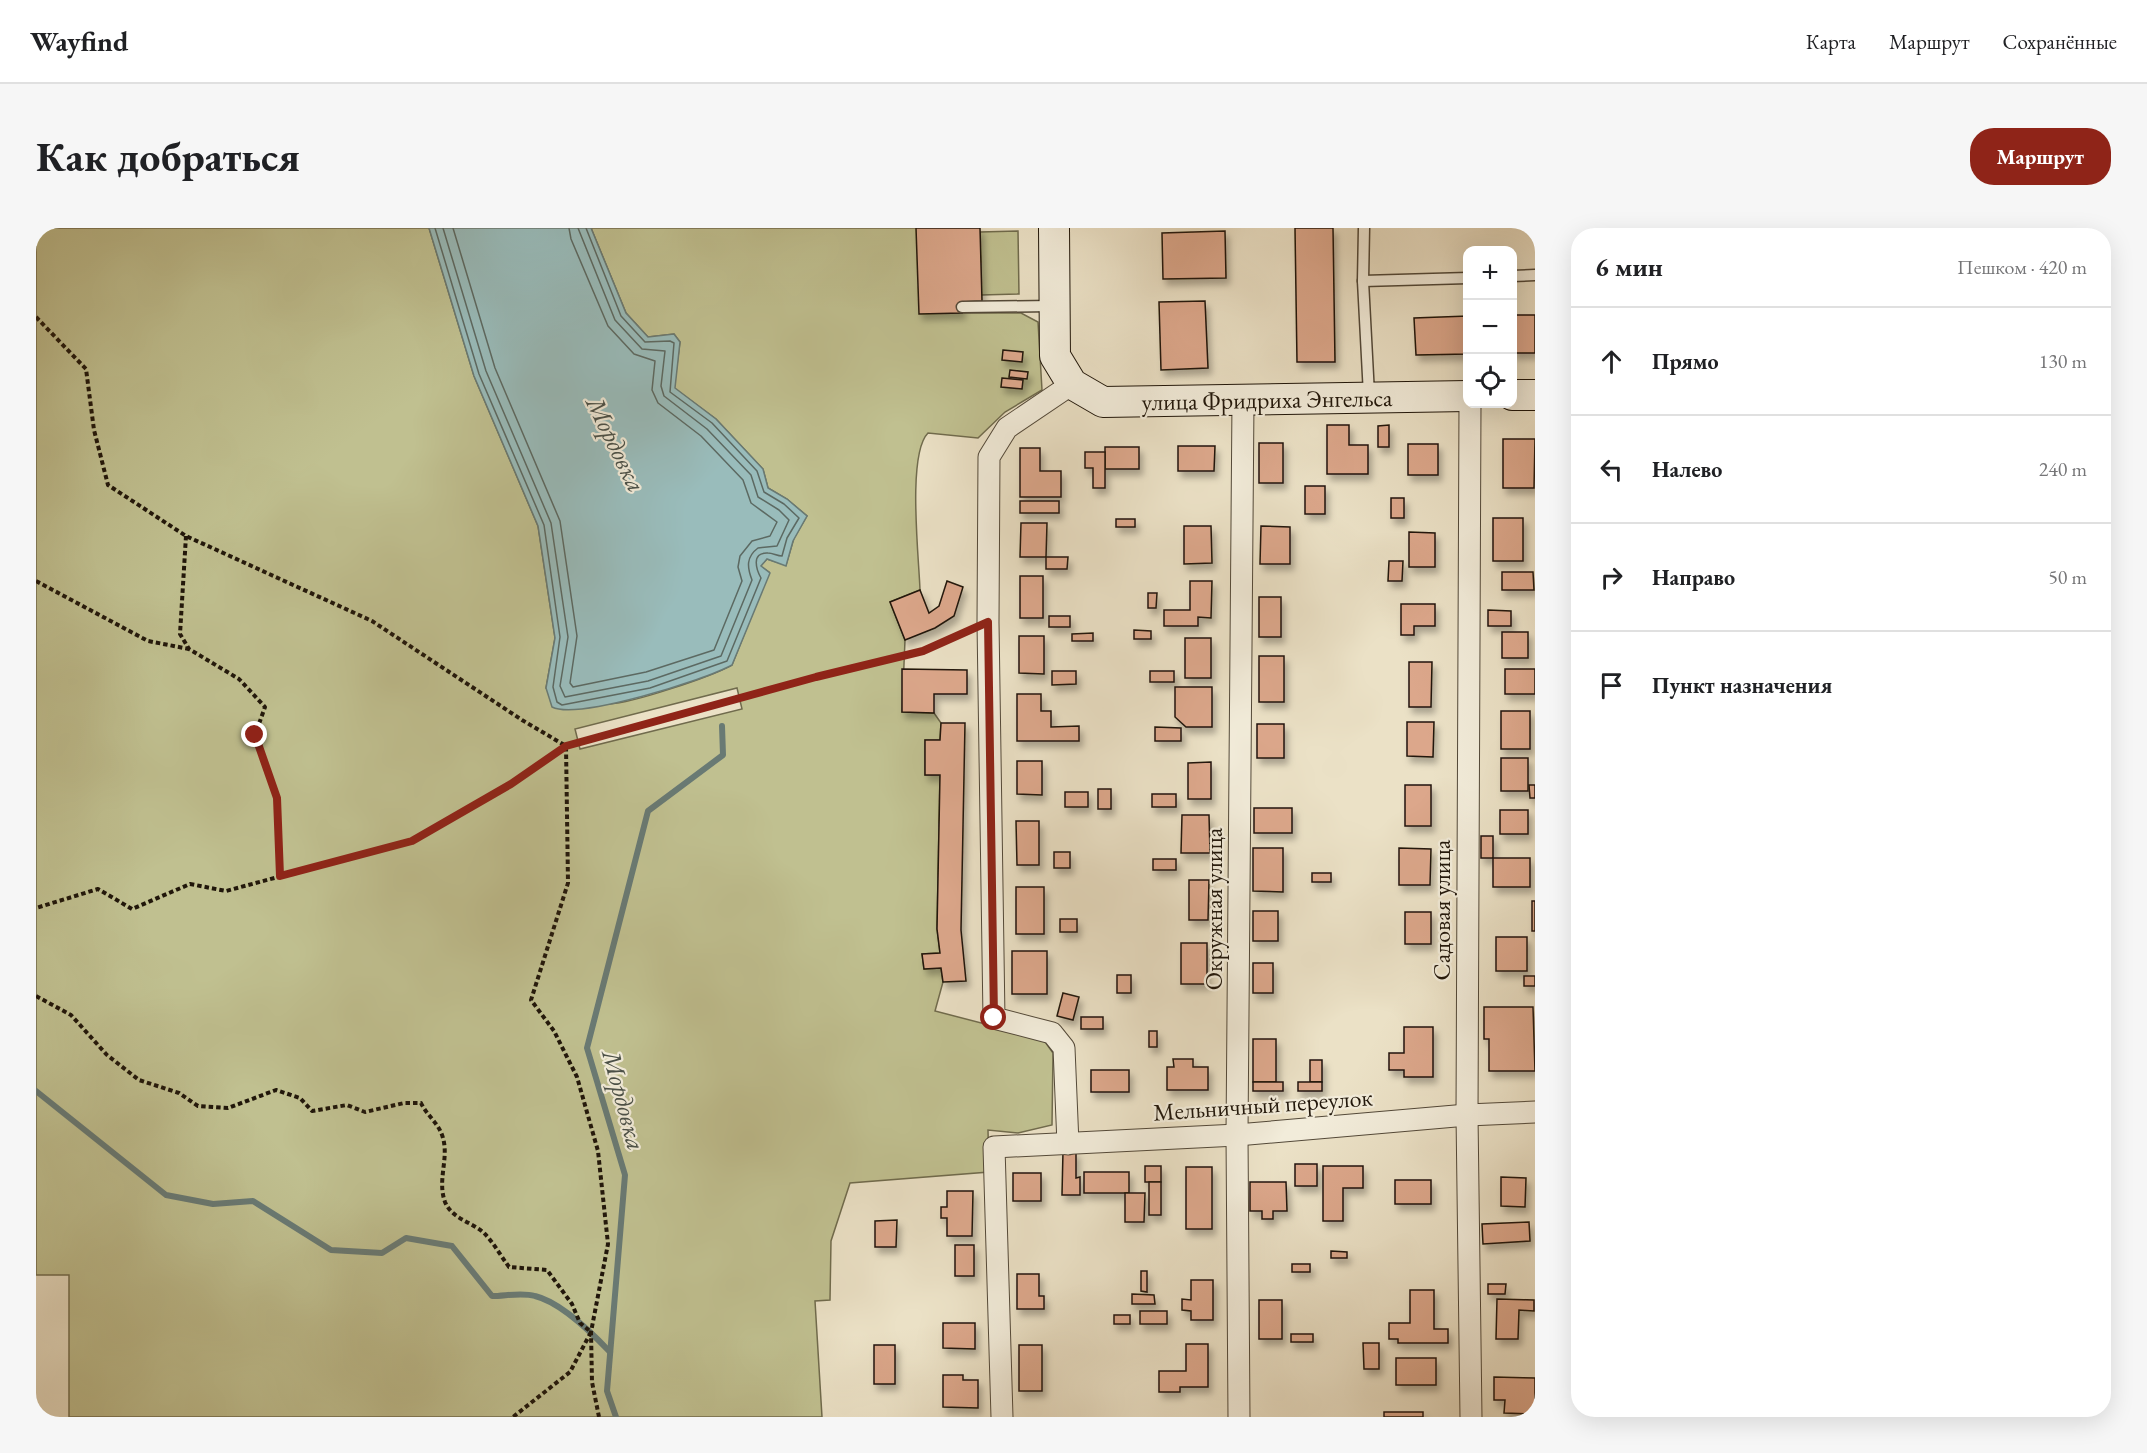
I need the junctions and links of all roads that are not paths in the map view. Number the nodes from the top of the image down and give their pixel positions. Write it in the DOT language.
graph roads {
  1 [pos="1054,228"];
  2 [pos="1364,228"];
  3 [pos="1535,275"];
  4 [pos="1517,276"];
  5 [pos="1463,278"];
  6 [pos="1363,281"];
  7 [pos="1055,306"];
  8 [pos="962,308"];
  9 [pos="1072,384"];
  10 [pos="1517,395"];
  11 [pos="1535,395"];
  12 [pos="1463,396"];
  13 [pos="1370,398"];
  14 [pos="1243,401"];
  15 [pos="1470,408"];
  16 [pos="1535,1112"];
  17 [pos="1467,1115"];
  18 [pos="1238,1135"];
  19 [pos="1068,1144"];
  20 [pos="1002,1417"];
  21 [pos="1239,1417"];
  22 [pos="1471,1417"];
  1 -- 7 [label="main road"];
  2 -- 6 [label="lane"];
  3 -- 4 [label="lane"];
  5 -- 6 [label="lane"];
  6 -- 13 [label="lane"];
  7 -- 8 [label="lane"];
  7 -- 9 [label="main road"];
  9 -- 14 [label="main road, улица Фридриха Энгельса"];
  9 -- 19 [label="street"];
  10 -- 11 [label="main road"];
  12 -- 13 [label="main road, улица Фридриха Энгельса"];
  13 -- 14 [label="main road, улица Фридриха Энгельса"];
  14 -- 18 [label="street, Окружная улица"];
  15 -- 17 [label="street, Садовая улица"];
  16 -- 17 [label="street, Мельничный переулок"];
  17 -- 18 [label="street, Мельничный переулок"];
  17 -- 22 [label="street, Садовая улица"];
  18 -- 19 [label="street, Мельничный переулок"];
  18 -- 21 [label="street, Окружная улица"];
  19 -- 20 [label="street, Мельничный переулок"];
}
